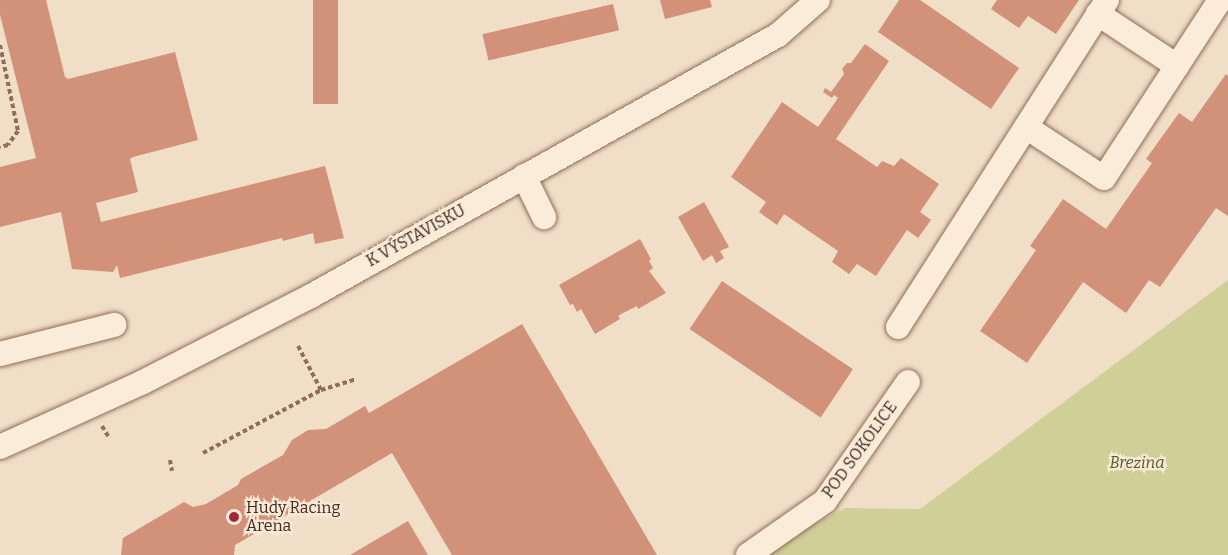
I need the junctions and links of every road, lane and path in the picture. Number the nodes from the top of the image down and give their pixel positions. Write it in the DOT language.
graph roads {
  1 [pos="818,0"];
  2 [pos="1220,0"];
  3 [pos="1102,7"];
  4 [pos="0,45"];
  5 [pos="1177,66"];
  6 [pos="1026,127"];
  7 [pos="0,147"];
  8 [pos="524,176"];
  9 [pos="544,218"];
  10 [pos="114,325"];
  11 [pos="898,327"];
  12 [pos="298,346"];
  13 [pos="0,354"];
  14 [pos="356,379"];
  15 [pos="908,382"];
  16 [pos="321,390"];
  17 [pos="0,447"];
  18 [pos="203,453"];
  19 [pos="170,460"];
  20 [pos="172,471"];
  21 [pos="748,555"];
  1 -- 8 [label="street, K VÝSTAVISKU"];
  2 -- 5 [label="street"];
  3 -- 5 [label="street"];
  3 -- 6 [label="street"];
  4 -- 7 [label="path"];
  5 -- 6 [label="street"];
  6 -- 11 [label="street"];
  8 -- 9 [label="street"];
  8 -- 17 [label="street, K VÝSTAVISKU"];
  10 -- 13 [label="street"];
  12 -- 16 [label="path"];
  14 -- 16 [label="path"];
  15 -- 21 [label="street, POD SOKOLICE"];
  16 -- 18 [label="path"];
  19 -- 20 [label="path"];
}
